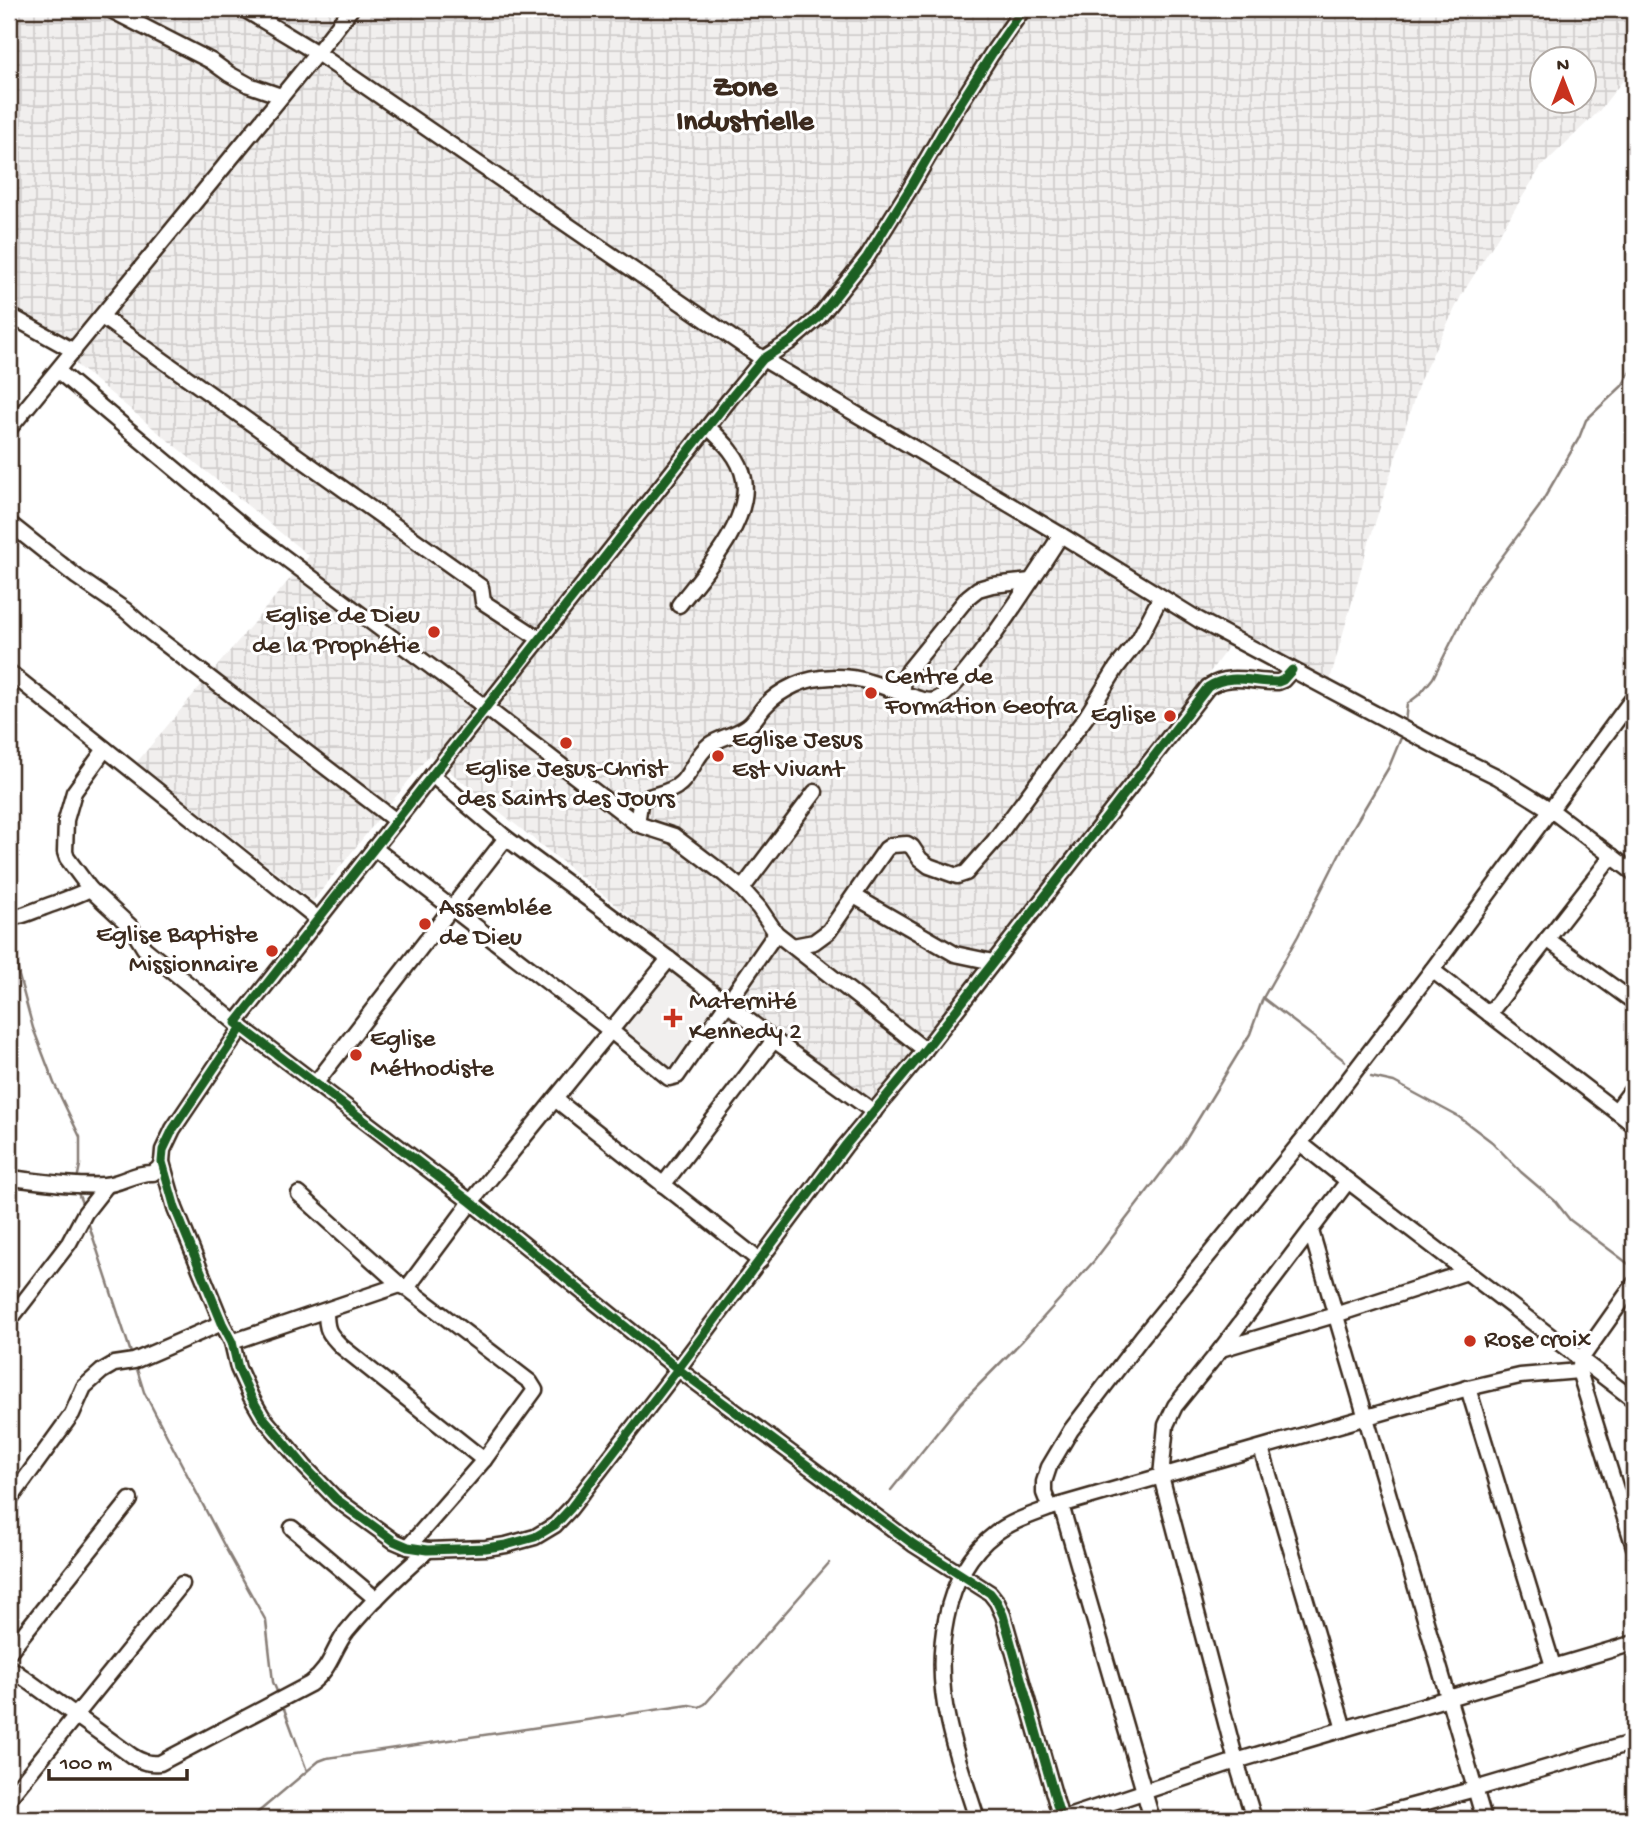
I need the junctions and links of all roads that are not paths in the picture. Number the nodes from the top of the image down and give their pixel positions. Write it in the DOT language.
graph roads {
  1 [pos="109,9"];
  2 [pos="244,9"];
  3 [pos="351,9"];
  4 [pos="1023,9"];
  5 [pos="317,53"];
  6 [pos="281,96"];
  7 [pos="9,315"];
  8 [pos="102,317"];
  9 [pos="74,351"];
  10 [pos="764,359"];
  11 [pos="58,371"];
  12 [pos="708,427"];
  13 [pos="9,429"];
  14 [pos="9,523"];
  15 [pos="1061,535"];
  16 [pos="1031,581"];
  17 [pos="1160,597"];
  18 [pos="679,605"];
  19 [pos="540,639"];
  20 [pos="1292,670"];
  21 [pos="9,673"];
  22 [pos="902,694"];
  23 [pos="1634,697"];
  24 [pos="485,707"];
  25 [pos="105,749"];
  26 [pos="432,775"];
  27 [pos="815,792"];
  28 [pos="1551,810"];
  29 [pos="396,821"];
  30 [pos="637,824"];
  31 [pos="506,838"];
  32 [pos="374,848"];
  33 [pos="1612,856"];
  34 [pos="1634,873"];
  35 [pos="742,888"];
  36 [pos="90,889"];
  37 [pos="854,895"];
  38 [pos="451,908"];
  39 [pos="9,916"];
  40 [pos="318,919"];
  41 [pos="776,933"];
  42 [pos="1547,939"];
  43 [pos="793,946"];
  44 [pos="669,959"];
  45 [pos="993,962"];
  46 [pos="1432,970"];
  47 [pos="1634,1002"];
  48 [pos="727,1005"];
  49 [pos="1489,1014"];
  50 [pos="239,1025"];
  51 [pos="611,1031"];
  52 [pos="774,1040"];
  53 [pos="925,1050"];
  54 [pos="314,1084"];
  55 [pos="1634,1087"];
  56 [pos="555,1099"];
  57 [pos="1616,1111"];
  58 [pos="874,1112"];
  59 [pos="1634,1125"];
  60 [pos="1300,1143"];
  61 [pos="162,1162"];
  62 [pos="9,1178"];
  63 [pos="1348,1181"];
  64 [pos="107,1185"];
  65 [pos="663,1185"];
  66 [pos="299,1194"];
  67 [pos="471,1202"];
  68 [pos="1311,1231"];
  69 [pos="760,1261"];
  70 [pos="1467,1272"];
  71 [pos="1634,1284"];
  72 [pos="403,1286"];
  73 [pos="326,1311"];
  74 [pos="1335,1315"];
  75 [pos="9,1321"];
  76 [pos="222,1323"];
  77 [pos="232,1342"];
  78 [pos="1221,1349"];
  79 [pos="1580,1365"];
  80 [pos="678,1369"];
  81 [pos="1468,1388"];
  82 [pos="1634,1400"];
  83 [pos="1364,1418"];
  84 [pos="1261,1448"];
  85 [pos="484,1460"];
  86 [pos="1161,1476"];
  87 [pos="130,1500"];
  88 [pos="9,1501"];
  89 [pos="1056,1506"];
  90 [pos="292,1528"];
  91 [pos="1633,1538"];
  92 [pos="408,1547"];
  93 [pos="428,1550"];
  94 [pos="960,1574"];
  95 [pos="181,1584"];
  96 [pos="376,1599"];
  97 [pos="1634,1643"];
  98 [pos="9,1652"];
  99 [pos="1553,1666"];
  100 [pos="9,1667"];
  101 [pos="1448,1698"];
  102 [pos="77,1715"];
  103 [pos="1344,1729"];
  104 [pos="1634,1742"];
  105 [pos="1237,1761"];
  106 [pos="1475,1789"];
  107 [pos="1143,1791"];
  108 [pos="9,1798"];
  109 [pos="977,1819"];
  110 [pos="1062,1819"];
  111 [pos="1152,1819"];
  112 [pos="1255,1819"];
  113 [pos="1364,1819"];
  114 [pos="1484,1819"];
  1 -- 6 [label="street"];
  2 -- 5 [label="street"];
  3 -- 5 [label="street"];
  4 -- 10 [label="street"];
  5 -- 6 [label="street"];
  5 -- 10 [label="street"];
  6 -- 8 [label="street"];
  7 -- 9 [label="street"];
  8 -- 9 [label="street"];
  8 -- 19 [label="street"];
  9 -- 11 [label="street"];
  10 -- 12 [label="street"];
  10 -- 15 [label="street"];
  11 -- 13 [label="street"];
  11 -- 24 [label="street"];
  12 -- 18 [label="street"];
  12 -- 19 [label="street"];
  14 -- 29 [label="street"];
  15 -- 16 [label="street"];
  15 -- 17 [label="street"];
  16 -- 22 [label="street"];
  16 -- 22 [label="street"];
  17 -- 20 [label="street"];
  17 -- 37 [label="street"];
  19 -- 24 [label="street"];
  20 -- 28 [label="street"];
  20 -- 45 [label="street"];
  21 -- 25 [label="street"];
  22 -- 30 [label="street"];
  23 -- 28 [label="street"];
  24 -- 26 [label="street"];
  24 -- 30 [label="street"];
  25 -- 36 [label="street"];
  25 -- 40 [label="street"];
  26 -- 29 [label="street"];
  26 -- 31 [label="street"];
  27 -- 35 [label="street"];
  28 -- 33 [label="street"];
  28 -- 46 [label="street"];
  29 -- 32 [label="street"];
  30 -- 35 [label="street"];
  31 -- 38 [label="street"];
  31 -- 44 [label="street"];
  32 -- 38 [label="street"];
  32 -- 40 [label="street"];
  33 -- 34 [label="street"];
  33 -- 42 [label="street"];
  35 -- 41 [label="street"];
  36 -- 39 [label="street"];
  36 -- 50 [label="street"];
  37 -- 43 [label="street"];
  37 -- 45 [label="street"];
  38 -- 51 [label="street"];
  38 -- 54 [label="street"];
  40 -- 50 [label="street"];
  41 -- 43 [label="street"];
  41 -- 48 [label="street"];
  42 -- 47 [label="street"];
  42 -- 49 [label="street"];
  43 -- 53 [label="street"];
  44 -- 48 [label="street"];
  44 -- 51 [label="street"];
  45 -- 53 [label="street"];
  46 -- 49 [label="street"];
  46 -- 60 [label="street"];
  48 -- 51 [label="street"];
  48 -- 52 [label="street"];
  49 -- 57 [label="street"];
  50 -- 54 [label="street"];
  50 -- 61 [label="street"];
  51 -- 56 [label="street"];
  52 -- 58 [label="street"];
  52 -- 65 [label="street"];
  53 -- 58 [label="street"];
  54 -- 67 [label="street"];
  55 -- 57 [label="street"];
  56 -- 65 [label="street"];
  56 -- 67 [label="street"];
  57 -- 59 [label="street"];
  58 -- 69 [label="street"];
  60 -- 63 [label="street"];
  60 -- 89 [label="street"];
  61 -- 64 [label="street"];
  61 -- 76 [label="street"];
  62 -- 64 [label="street"];
  63 -- 68 [label="street"];
  63 -- 70 [label="street"];
  64 -- 75 [label="street"];
  65 -- 69 [label="street"];
  66 -- 72 [label="street"];
  67 -- 72 [label="street"];
  67 -- 80 [label="street"];
  68 -- 74 [label="street"];
  68 -- 78 [label="street"];
  69 -- 80 [label="street"];
  70 -- 74 [label="street"];
  70 -- 79 [label="street"];
  71 -- 79 [label="street"];
  72 -- 73 [label="street"];
  72 -- 85 [label="street"];
  73 -- 77 [label="street"];
  73 -- 85 [label="street"];
  74 -- 78 [label="street"];
  74 -- 83 [label="street"];
  76 -- 77 [label="street"];
  76 -- 88 [label="street"];
  77 -- 92 [label="street"];
  78 -- 86 [label="street"];
  79 -- 81 [label="street"];
  79 -- 82 [label="street"];
  79 -- 91 [label="street"];
  80 -- 93 [label="street"];
  80 -- 94 [label="street"];
  81 -- 83 [label="street"];
  81 -- 99 [label="street"];
  83 -- 84 [label="street"];
  83 -- 101 [label="street"];
  84 -- 86 [label="street"];
  84 -- 103 [label="street"];
  85 -- 92 [label="street"];
  86 -- 89 [label="street"];
  86 -- 105 [label="street"];
  87 -- 98 [label="street"];
  89 -- 94 [label="street"];
  89 -- 107 [label="street"];
  90 -- 96 [label="street"];
  92 -- 93 [label="street"];
  93 -- 96 [label="street"];
  94 -- 109 [label="street"];
  94 -- 110 [label="street"];
  95 -- 102 [label="street"];
  96 -- 102 [label="street"];
  97 -- 99 [label="street"];
  99 -- 101 [label="street"];
  100 -- 102 [label="street"];
  101 -- 103 [label="street"];
  101 -- 106 [label="street"];
  102 -- 108 [label="street"];
  103 -- 105 [label="street"];
  104 -- 106 [label="street"];
  105 -- 107 [label="street"];
  105 -- 112 [label="street"];
  106 -- 113 [label="street"];
  106 -- 114 [label="street"];
  107 -- 110 [label="street"];
  107 -- 111 [label="street"];
}
